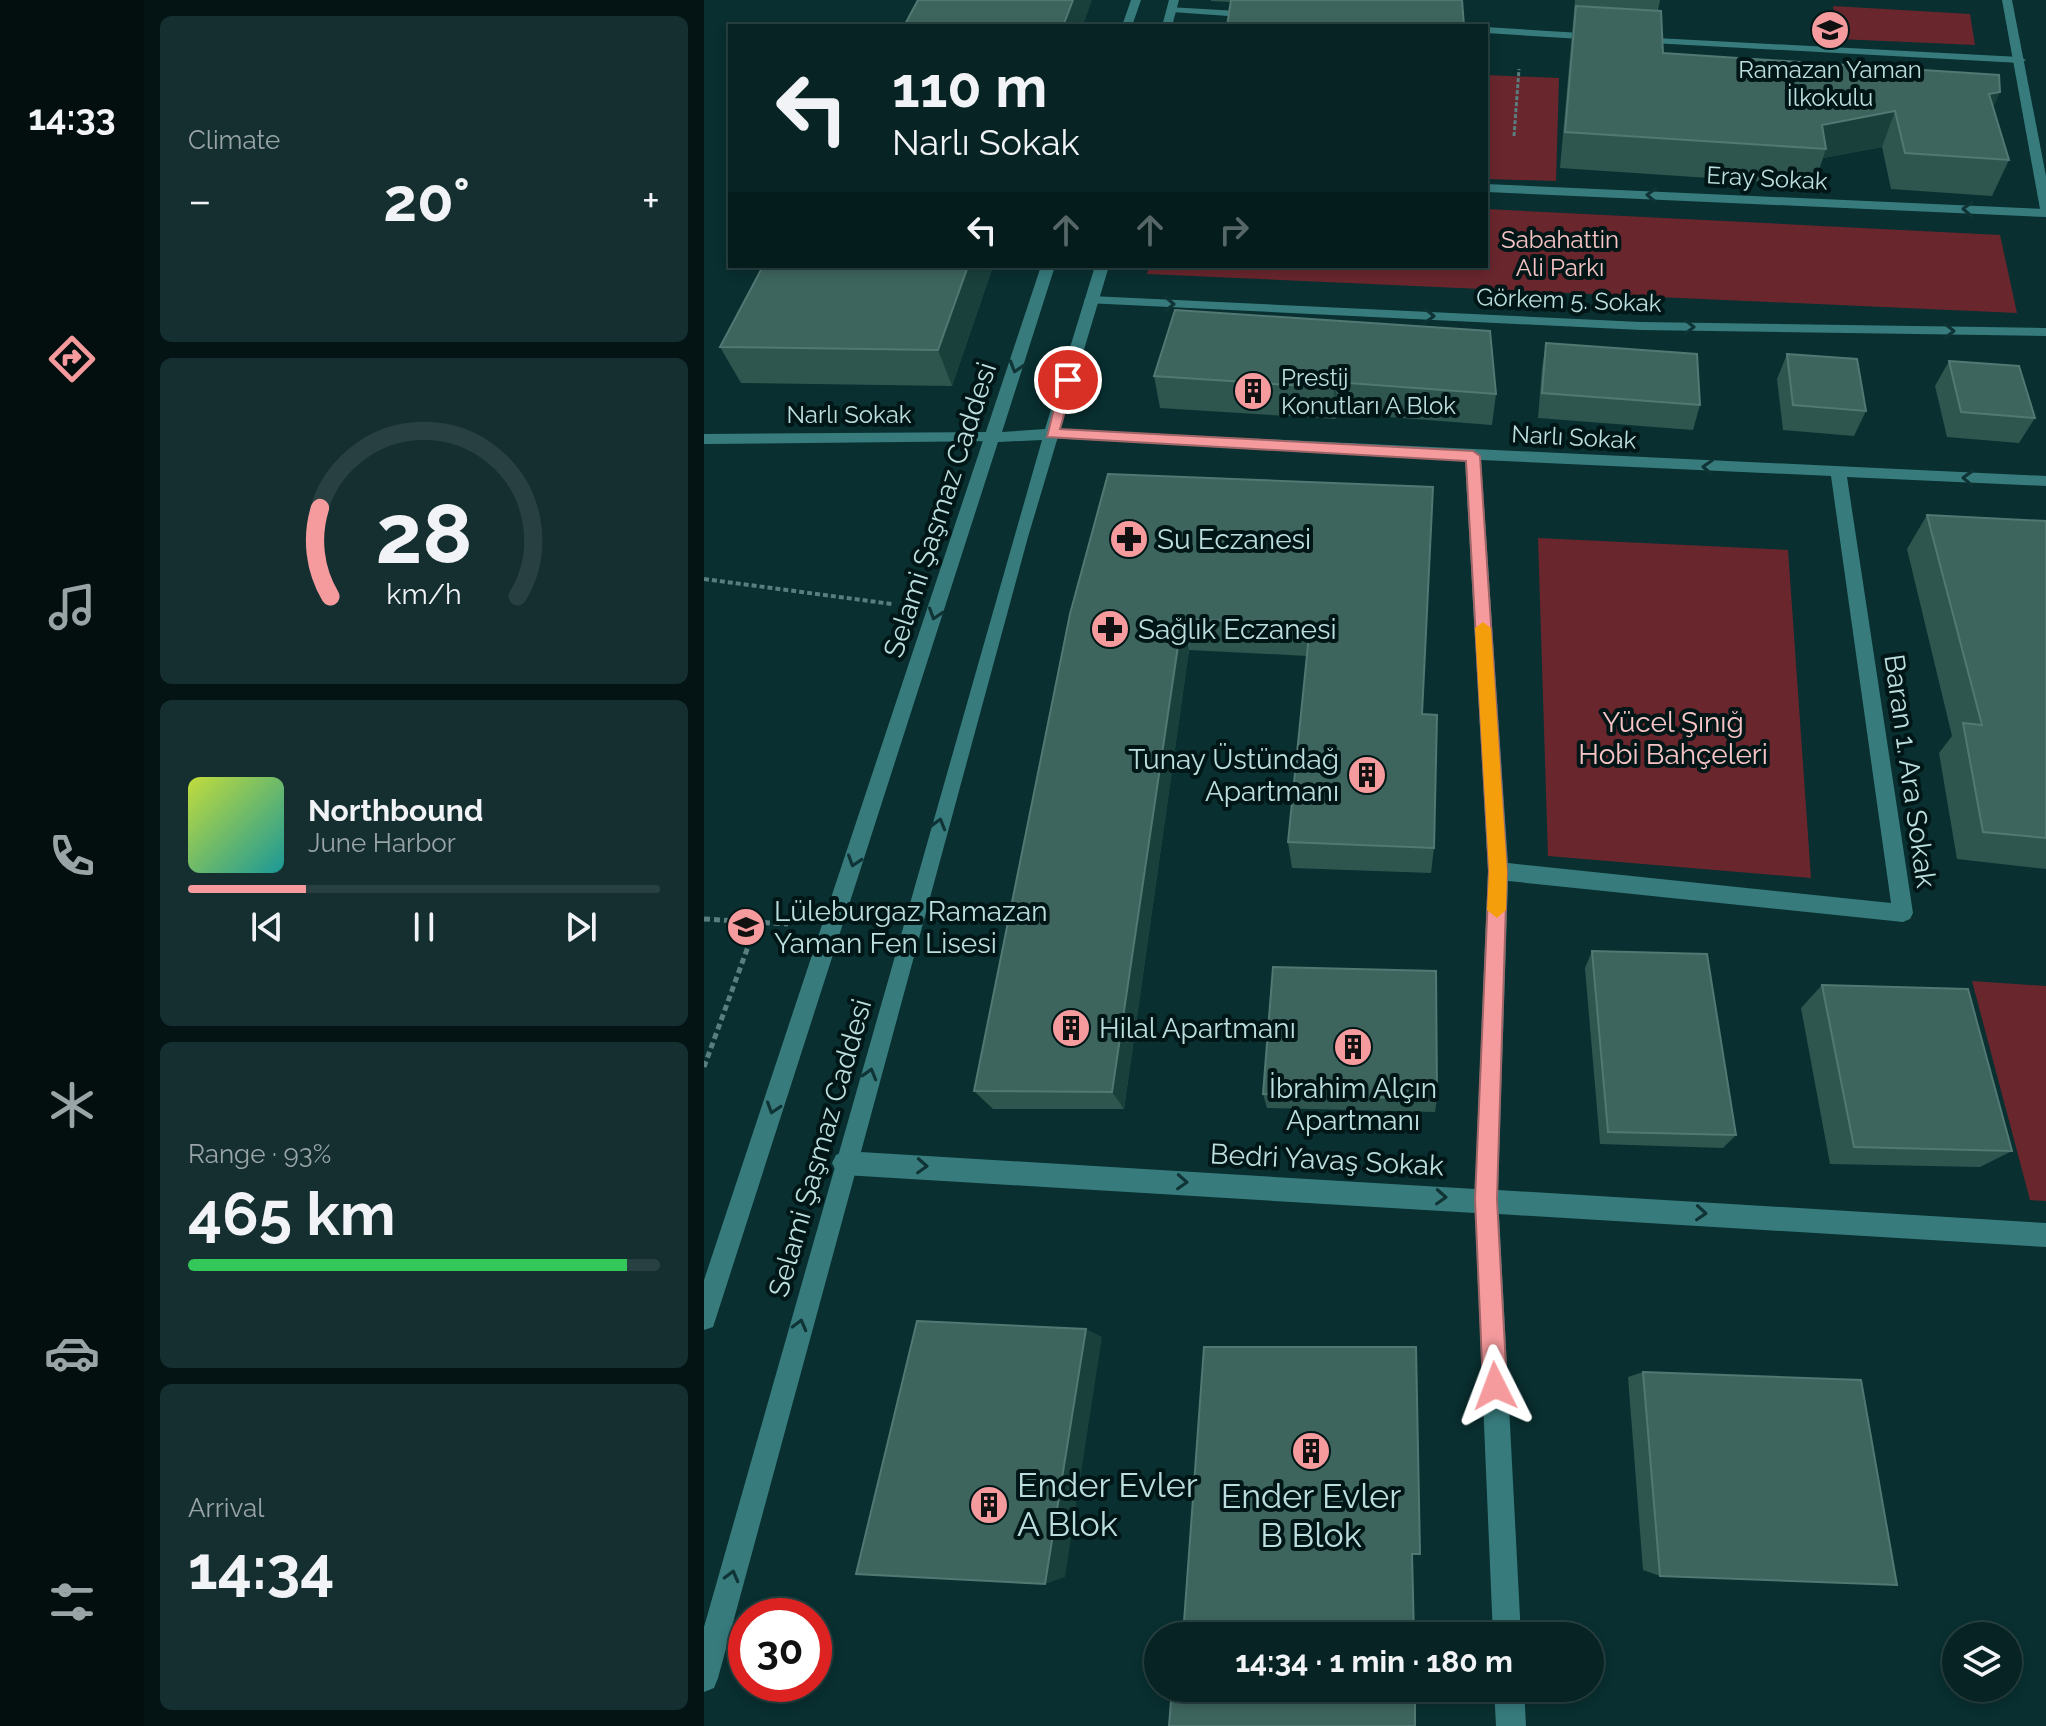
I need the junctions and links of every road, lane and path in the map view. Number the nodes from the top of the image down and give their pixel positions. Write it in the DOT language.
graph roads {
  1 [pos="1136,0"];
  2 [pos="2007,0"];
  3 [pos="1173,4"];
  4 [pos="1271,16"];
  5 [pos="1128,24"];
  6 [pos="1168,24"];
  7 [pos="1488,30"];
  8 [pos="1521,32"];
  9 [pos="1615,38"];
  10 [pos="1631,39"];
  11 [pos="2020,60"];
  12 [pos="1514,136"];
  13 [pos="1488,188"];
  14 [pos="2046,211"];
  15 [pos="1047,268"];
  16 [pos="1101,268"];
  17 [pos="1091,300"];
  18 [pos="2046,332"];
  19 [pos="1052,434"];
  20 [pos="994,437"];
  21 [pos="704,439"];
  22 [pos="1473,456"];
  23 [pos="1838,472"];
  24 [pos="2046,481"];
  25 [pos="704,579"];
  26 [pos="937,610"];
  27 [pos="1498,871"];
  28 [pos="704,919"];
  29 [pos="757,922"];
  30 [pos="833,927"];
  31 [pos="704,1067"];
  32 [pos="844,1163"];
  33 [pos="1486,1199"];
  34 [pos="2046,1235"];
  35 [pos="704,1318"];
  36 [pos="1506,1622"];
  37 [pos="704,1678"];
  38 [pos="1510,1702"];
  39 [pos="1511,1726"];
  1 -- 5 [label="street"];
  2 -- 11 [label="street"];
  3 -- 4 [label="street"];
  3 -- 6 [label="street"];
  7 -- 8 [label="street"];
  8 -- 9 [label="street"];
  8 -- 12 [label="path"];
  10 -- 11 [label="street"];
  11 -- 14 [label="street"];
  14 -- 13 [label="street, Eray Sokak, one-way"];
  15 -- 20 [label="street, Selami Şaşmaz Caddesi, one-way"];
  16 -- 17 [label="street, Selami Şaşmaz Caddesi"];
  17 -- 18 [label="street, Görkem 5. Sokak, one-way"];
  17 -- 19 [label="street, Selami Şaşmaz Caddesi"];
  19 -- 20 [label="street, Narlı Sokak"];
  19 -- 22 [label="street, Narlı Sokak"];
  32 -- 19 [label="street, Selami Şaşmaz Caddesi, one-way"];
  20 -- 21 [label="street, Narlı Sokak"];
  20 -- 26 [label="street, Selami Şaşmaz Caddesi"];
  23 -- 22 [label="street, Narlı Sokak, one-way"];
  22 -- 27 [label="street"];
  24 -- 23 [label="street, Narlı Sokak, one-way"];
  23 -- 27 [label="street, Baran 1. Ara Sokak"];
  25 -- 26 [label="path"];
  26 -- 30 [label="street, Selami Şaşmaz Caddesi, one-way"];
  27 -- 33 [label="street"];
  28 -- 29 [label="path"];
  29 -- 30 [label="path"];
  29 -- 31 [label="path"];
  30 -- 35 [label="street, Selami Şaşmaz Caddesi, one-way"];
  32 -- 33 [label="street, Bedri Yavaş Sokak, one-way"];
  37 -- 32 [label="street, Selami Şaşmaz Caddesi, one-way"];
  33 -- 34 [label="street, Bedri Yavaş Sokak, one-way"];
  33 -- 36 [label="street"];
  38 -- 39 [label="street"];
}
